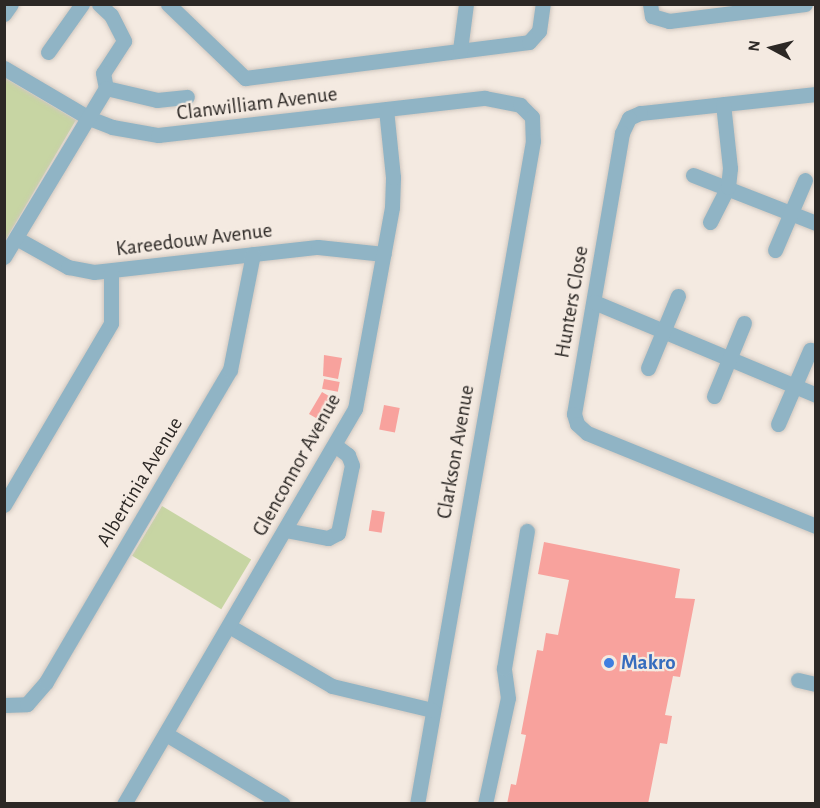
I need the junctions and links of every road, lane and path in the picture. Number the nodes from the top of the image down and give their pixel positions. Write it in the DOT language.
graph roads {
  1 [pos="11,4"];
  2 [pos="82,4"];
  3 [pos="99,4"];
  4 [pos="168,4"];
  5 [pos="466,4"];
  6 [pos="543,4"];
  7 [pos="650,4"];
  8 [pos="805,4"];
  9 [pos="4,14"];
  10 [pos="460,50"];
  11 [pos="48,52"];
  12 [pos="4,68"];
  13 [pos="106,88"];
  14 [pos="816,94"];
  15 [pos="187,97"];
  16 [pos="723,104"];
  17 [pos="386,109"];
  18 [pos="528,110"];
  19 [pos="88,118"];
  20 [pos="693,175"];
  21 [pos="805,180"];
  22 [pos="728,187"];
  23 [pos="791,213"];
  24 [pos="710,222"];
  25 [pos="816,224"];
  26 [pos="16,237"];
  27 [pos="775,250"];
  28 [pos="253,254"];
  29 [pos="384,254"];
  30 [pos="4,257"];
  31 [pos="111,271"];
  32 [pos="678,296"];
  33 [pos="594,302"];
  34 [pos="744,323"];
  35 [pos="663,331"];
  36 [pos="810,350"];
  37 [pos="730,358"];
  38 [pos="648,368"];
  39 [pos="795,386"];
  40 [pos="816,395"];
  41 [pos="714,396"];
  42 [pos="778,424"];
  43 [pos="336,446"];
  44 [pos="4,505"];
  45 [pos="816,525"];
  46 [pos="285,530"];
  47 [pos="527,531"];
  48 [pos="229,626"];
  49 [pos="798,680"];
  50 [pos="816,684"];
  51 [pos="10,706"];
  52 [pos="432,710"];
  53 [pos="166,734"];
  54 [pos="124,804"];
  55 [pos="283,804"];
  56 [pos="417,804"];
  57 [pos="485,804"];
  1 -- 9 [label="street"];
  2 -- 11 [label="street"];
  3 -- 13 [label="street"];
  4 -- 10 [label="street"];
  5 -- 10 [label="street"];
  6 -- 10 [label="street"];
  7 -- 8 [label="street"];
  12 -- 19 [label="street, Clanwilliam Avenue"];
  13 -- 15 [label="street"];
  13 -- 19 [label="street"];
  14 -- 16 [label="street, Hunters Close"];
  16 -- 22 [label="street"];
  16 -- 33 [label="street, Hunters Close"];
  17 -- 18 [label="street, Clanwilliam Avenue"];
  17 -- 19 [label="street, Clanwilliam Avenue"];
  17 -- 29 [label="street, Glenconnor Avenue"];
  18 -- 52 [label="street, Clarkson Avenue"];
  19 -- 26 [label="street"];
  20 -- 22 [label="street"];
  21 -- 23 [label="street"];
  22 -- 23 [label="street"];
  22 -- 24 [label="street"];
  23 -- 25 [label="street"];
  23 -- 27 [label="street"];
  26 -- 30 [label="street"];
  26 -- 31 [label="street, Kareedouw Avenue"];
  28 -- 29 [label="street, Kareedouw Avenue"];
  28 -- 31 [label="street, Kareedouw Avenue"];
  28 -- 51 [label="street, Albertinia Avenue"];
  29 -- 43 [label="street, Glenconnor Avenue"];
  31 -- 44 [label="street"];
  32 -- 35 [label="street"];
  33 -- 35 [label="street"];
  33 -- 45 [label="street, Hunters Close"];
  34 -- 37 [label="street"];
  35 -- 37 [label="street"];
  35 -- 38 [label="street"];
  36 -- 39 [label="street"];
  37 -- 39 [label="street"];
  37 -- 41 [label="street"];
  39 -- 40 [label="street"];
  39 -- 42 [label="street"];
  43 -- 46 [label="street, Glenconnor Avenue"];
  43 -- 46 [label="street"];
  46 -- 48 [label="street, Glenconnor Avenue"];
  47 -- 57 [label="street"];
  48 -- 52 [label="street"];
  48 -- 53 [label="street, Glenconnor Avenue"];
  49 -- 50 [label="street"];
  52 -- 56 [label="street, Clarkson Avenue"];
  53 -- 54 [label="street, Glenconnor Avenue"];
  53 -- 55 [label="street"];
}
